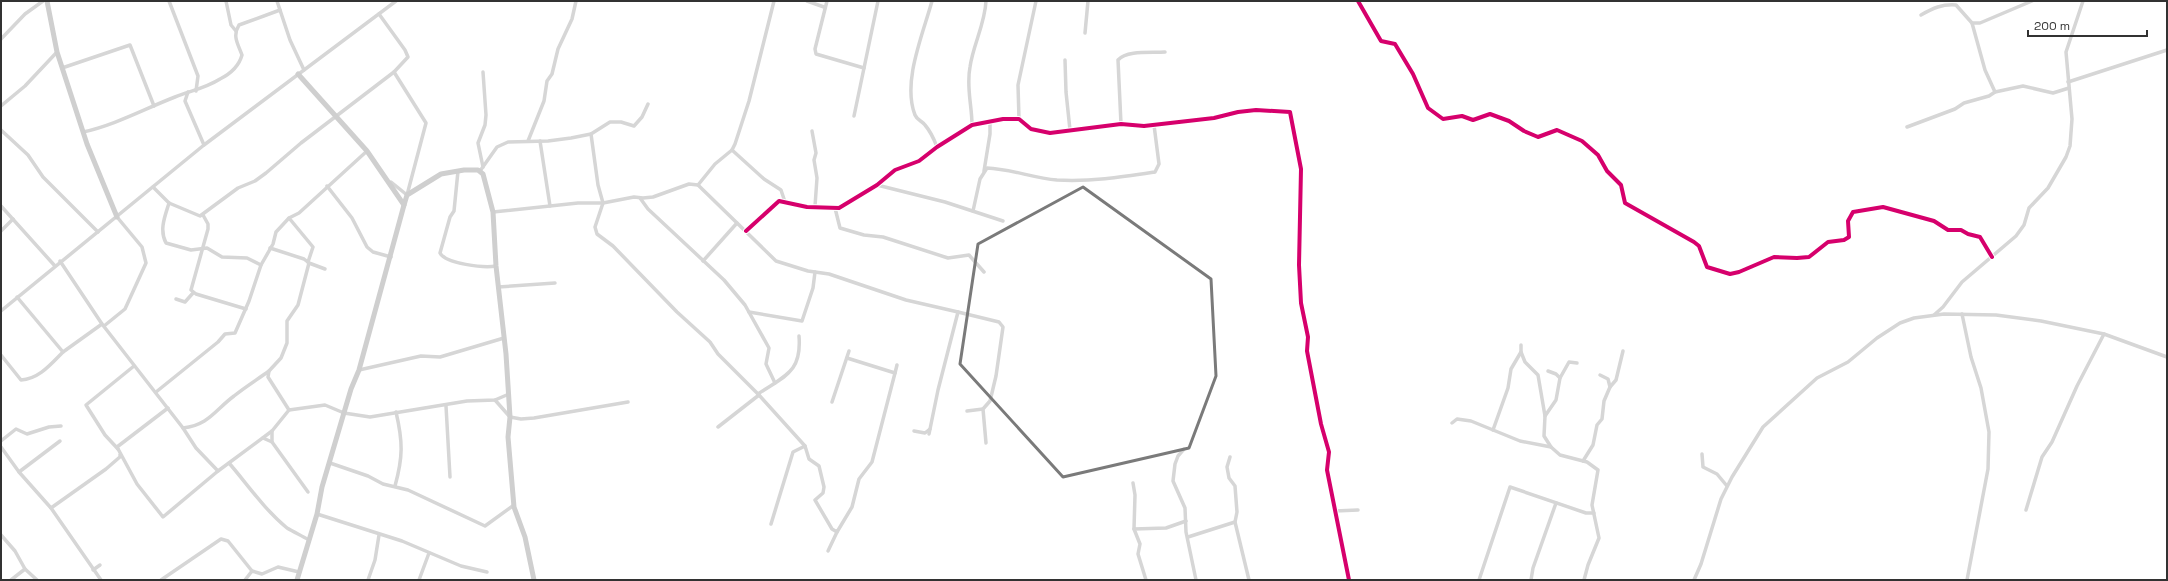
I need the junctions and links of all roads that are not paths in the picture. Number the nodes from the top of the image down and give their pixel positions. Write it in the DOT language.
graph roads {
  1 [pos="43,1"];
  2 [pos="47,1"];
  3 [pos="169,1"];
  4 [pos="226,1"];
  5 [pos="277,1"];
  6 [pos="396,1"];
  7 [pos="576,1"];
  8 [pos="774,1"];
  9 [pos="807,1"];
  10 [pos="826,1"];
  11 [pos="878,1"];
  12 [pos="932,1"];
  13 [pos="986,1"];
  14 [pos="1036,1"];
  15 [pos="1088,1"];
  16 [pos="1358,1"];
  17 [pos="2032,1"];
  18 [pos="2083,1"];
  19 [pos="824,7"];
  20 [pos="280,10"];
  21 [pos="379,14"];
  22 [pos="1921,15"];
  23 [pos="1972,24"];
  24 [pos="236,31"];
  25 [pos="1085,33"];
  26 [pos="1,39"];
  27 [pos="2167,50"];
  28 [pos="57,52"];
  29 [pos="1165,52"];
  30 [pos="1065,60"];
  31 [pos="62,68"];
  32 [pos="864,68"];
  33 [pos="304,70"];
  34 [pos="394,72"];
  35 [pos="483,72"];
  36 [pos="298,74"];
  37 [pos="199,79"];
  38 [pos="2068,82"];
  39 [pos="203,87"];
  40 [pos="2069,88"];
  41 [pos="196,91"];
  42 [pos="188,92"];
  43 [pos="1995,92"];
  44 [pos="177,96"];
  45 [pos="185,101"];
  46 [pos="648,104"];
  47 [pos="1,106"];
  48 [pos="154,106"];
  49 [pos="854,116"];
  50 [pos="336,117"];
  51 [pos="1019,119"];
  52 [pos="990,122"];
  53 [pos="1121,124"];
  54 [pos="1154,124"];
  55 [pos="972,125"];
  56 [pos="1907,127"];
  57 [pos="1,130"];
  58 [pos="1070,130"];
  59 [pos="812,131"];
  60 [pos="83,132"];
  61 [pos="591,134"];
  62 [pos="528,141"];
  63 [pos="540,141"];
  64 [pos="204,145"];
  65 [pos="937,147"];
  66 [pos="732,150"];
  67 [pos="367,151"];
  68 [pos="481,169"];
  69 [pos="458,171"];
  70 [pos="984,171"];
  71 [pos="390,182"];
  72 [pos="698,185"];
  73 [pos="877,185"];
  74 [pos="327,186"];
  75 [pos="154,187"];
  76 [pos="407,195"];
  77 [pos="640,198"];
  78 [pos="785,202"];
  79 [pos="169,203"];
  80 [pos="603,203"];
  81 [pos="404,205"];
  82 [pos="1,206"];
  83 [pos="550,206"];
  84 [pos="815,206"];
  85 [pos="835,208"];
  86 [pos="973,211"];
  87 [pos="493,212"];
  88 [pos="203,215"];
  89 [pos="117,217"];
  90 [pos="13,218"];
  91 [pos="289,218"];
  92 [pos="1003,221"];
  93 [pos="737,223"];
  94 [pos="1,231"];
  95 [pos="746,231"];
  96 [pos="98,232"];
  97 [pos="203,248"];
  98 [pos="270,248"];
  99 [pos="391,257"];
  100 [pos="1992,257"];
  101 [pos="60,261"];
  102 [pos="703,261"];
  103 [pos="309,262"];
  104 [pos="55,266"];
  105 [pos="261,266"];
  106 [pos="496,266"];
  107 [pos="325,269"];
  108 [pos="815,272"];
  109 [pos="984,272"];
  110 [pos="555,283"];
  111 [pos="498,287"];
  112 [pos="193,293"];
  113 [pos="17,297"];
  114 [pos="176,299"];
  115 [pos="1943,307"];
  116 [pos="246,309"];
  117 [pos="1,312"];
  118 [pos="749,312"];
  119 [pos="958,312"];
  120 [pos="1944,314"];
  121 [pos="1962,314"];
  122 [pos="1934,315"];
  123 [pos="103,325"];
  124 [pos="2104,334"];
  125 [pos="799,336"];
  126 [pos="504,338"];
  127 [pos="1521,345"];
  128 [pos="849,351"];
  129 [pos="1623,351"];
  130 [pos="63,352"];
  131 [pos="1521,352"];
  132 [pos="1,355"];
  133 [pos="2167,357"];
  134 [pos="847,358"];
  135 [pos="1577,363"];
  136 [pos="897,365"];
  137 [pos="134,366"];
  138 [pos="359,370"];
  139 [pos="269,371"];
  140 [pos="1548,371"];
  141 [pos="895,373"];
  142 [pos="1600,375"];
  143 [pos="1560,378"];
  144 [pos="774,383"];
  145 [pos="1610,387"];
  146 [pos="156,392"];
  147 [pos="509,394"];
  148 [pos="759,395"];
  149 [pos="495,400"];
  150 [pos="628,402"];
  151 [pos="832,402"];
  152 [pos="446,406"];
  153 [pos="168,408"];
  154 [pos="983,409"];
  155 [pos="289,410"];
  156 [pos="967,411"];
  157 [pos="396,412"];
  158 [pos="344,413"];
  159 [pos="1545,416"];
  160 [pos="510,418"];
  161 [pos="1452,423"];
  162 [pos="61,426"];
  163 [pos="718,427"];
  164 [pos="183,428"];
  165 [pos="930,430"];
  166 [pos="1493,430"];
  167 [pos="272,431"];
  168 [pos="914,431"];
  169 [pos="929,434"];
  170 [pos="262,438"];
  171 [pos="1,440"];
  172 [pos="60,441"];
  173 [pos="272,442"];
  174 [pos="986,443"];
  175 [pos="805,446"];
  176 [pos="1,447"];
  177 [pos="1551,447"];
  178 [pos="1184,449"];
  179 [pos="1702,454"];
  180 [pos="1230,457"];
  181 [pos="1583,461"];
  182 [pos="229,463"];
  183 [pos="330,463"];
  184 [pos="218,471"];
  185 [pos="19,472"];
  186 [pos="450,477"];
  187 [pos="1133,483"];
  188 [pos="395,486"];
  189 [pos="1727,486"];
  190 [pos="308,492"];
  191 [pos="1556,503"];
  192 [pos="514,505"];
  193 [pos="51,508"];
  194 [pos="1358,510"];
  195 [pos="2026,510"];
  196 [pos="1335,511"];
  197 [pos="1594,512"];
  198 [pos="317,514"];
  199 [pos="1186,521"];
  200 [pos="1235,522"];
  201 [pos="771,524"];
  202 [pos="1134,529"];
  203 [pos="837,532"];
  204 [pos="1,534"];
  205 [pos="379,536"];
  206 [pos="1188,537"];
  207 [pos="309,540"];
  208 [pos="828,551"];
  209 [pos="429,553"];
  210 [pos="100,565"];
  211 [pos="25,569"];
  212 [pos="93,570"];
  213 [pos="252,571"];
  214 [pos="299,572"];
  215 [pos="487,572"];
  216 [pos="11,580"];
  217 [pos="37,580"];
  218 [pos="101,580"];
  219 [pos="161,580"];
  220 [pos="246,580"];
  221 [pos="297,580"];
  222 [pos="368,580"];
  223 [pos="419,580"];
  224 [pos="534,580"];
  225 [pos="1146,580"];
  226 [pos="1196,580"];
  227 [pos="1249,580"];
  228 [pos="1349,580"];
  229 [pos="1479,580"];
  230 [pos="1531,580"];
  231 [pos="1584,580"];
  232 [pos="1694,580"];
  233 [pos="1967,580"];
  1 -- 26 [label="street"];
  2 -- 28 [label="street"];
  3 -- 37 [label="street"];
  4 -- 24 [label="street"];
  5 -- 20 [label="street"];
  6 -- 21 [label="street"];
  7 -- 62 [label="street"];
  8 -- 66 [label="street"];
  9 -- 19 [label="street"];
  10 -- 19 [label="street"];
  11 -- 32 [label="street"];
  12 -- 65 [label="street"];
  13 -- 55 [label="street"];
  14 -- 51 [label="street"];
  15 -- 25 [label="street"];
  16 -- 100 [label="street"];
  17 -- 23 [label="street"];
  18 -- 38 [label="street"];
  19 -- 32 [label="street"];
  20 -- 24 [label="street"];
  20 -- 33 [label="street"];
  21 -- 33 [label="street"];
  21 -- 34 [label="street"];
  22 -- 23 [label="street"];
  23 -- 43 [label="street"];
  24 -- 39 [label="street"];
  27 -- 38 [label="street"];
  28 -- 31 [label="street"];
  28 -- 47 [label="street"];
  29 -- 53 [label="street"];
  30 -- 58 [label="street"];
  31 -- 48 [label="street"];
  31 -- 60 [label="street"];
  32 -- 49 [label="street"];
  33 -- 36 [label="street"];
  34 -- 50 [label="street"];
  34 -- 76 [label="street"];
  35 -- 68 [label="street"];
  36 -- 50 [label="street"];
  36 -- 64 [label="street"];
  37 -- 39 [label="street"];
  37 -- 41 [label="street"];
  38 -- 40 [label="street"];
  39 -- 41 [label="street"];
  40 -- 43 [label="street"];
  40 -- 100 [label="street"];
  41 -- 42 [label="street"];
  42 -- 44 [label="street"];
  42 -- 45 [label="street"];
  43 -- 56 [label="street"];
  44 -- 45 [label="street"];
  44 -- 48 [label="street"];
  45 -- 64 [label="street"];
  46 -- 61 [label="street"];
  48 -- 60 [label="street"];
  50 -- 67 [label="street"];
  50 -- 88 [label="street"];
  51 -- 52 [label="street"];
  51 -- 58 [label="street"];
  52 -- 55 [label="street"];
  52 -- 70 [label="street"];
  53 -- 54 [label="street"];
  53 -- 58 [label="street"];
  54 -- 70 [label="street"];
  54 -- 196 [label="street"];
  55 -- 65 [label="street"];
  57 -- 96 [label="street"];
  59 -- 84 [label="street"];
  60 -- 89 [label="street"];
  61 -- 63 [label="street"];
  61 -- 80 [label="street"];
  62 -- 63 [label="street"];
  62 -- 68 [label="street"];
  63 -- 83 [label="street"];
  64 -- 75 [label="street"];
  65 -- 73 [label="street"];
  66 -- 72 [label="street"];
  66 -- 78 [label="street"];
  67 -- 71 [label="street"];
  67 -- 74 [label="street"];
  68 -- 69 [label="street"];
  68 -- 87 [label="street"];
  69 -- 76 [label="street"];
  69 -- 106 [label="street"];
  70 -- 86 [label="street"];
  71 -- 76 [label="street"];
  71 -- 81 [label="street"];
  72 -- 77 [label="street"];
  72 -- 93 [label="street"];
  73 -- 85 [label="street"];
  73 -- 86 [label="street"];
  74 -- 91 [label="street"];
  74 -- 99 [label="street"];
  75 -- 79 [label="street"];
  75 -- 89 [label="street"];
  76 -- 81 [label="street"];
  77 -- 80 [label="street"];
  77 -- 102 [label="street"];
  78 -- 84 [label="street"];
  78 -- 95 [label="street"];
  79 -- 88 [label="street"];
  79 -- 97 [label="street"];
  80 -- 83 [label="street"];
  80 -- 148 [label="street"];
  81 -- 99 [label="street"];
  82 -- 90 [label="street"];
  83 -- 87 [label="street"];
  84 -- 85 [label="street"];
  85 -- 109 [label="street"];
  86 -- 92 [label="street"];
  87 -- 106 [label="street"];
  88 -- 97 [label="street"];
  89 -- 96 [label="street"];
  89 -- 123 [label="street"];
  90 -- 94 [label="street"];
  90 -- 104 [label="street"];
  91 -- 98 [label="street"];
  91 -- 103 [label="street"];
  93 -- 95 [label="street"];
  93 -- 102 [label="street"];
  95 -- 108 [label="street"];
  96 -- 101 [label="street"];
  97 -- 105 [label="street"];
  97 -- 112 [label="street"];
  98 -- 103 [label="street"];
  98 -- 105 [label="street"];
  99 -- 138 [label="street"];
  100 -- 115 [label="street"];
  101 -- 104 [label="street"];
  101 -- 123 [label="street"];
  102 -- 118 [label="street"];
  103 -- 107 [label="street"];
  103 -- 139 [label="street"];
  104 -- 113 [label="street"];
  105 -- 116 [label="street"];
  106 -- 111 [label="street"];
  108 -- 118 [label="street"];
  108 -- 119 [label="street"];
  110 -- 111 [label="street"];
  111 -- 126 [label="street"];
  112 -- 114 [label="street"];
  112 -- 116 [label="street"];
  113 -- 117 [label="street"];
  113 -- 130 [label="street"];
  115 -- 120 [label="street"];
  115 -- 122 [label="street"];
  116 -- 146 [label="street"];
  118 -- 144 [label="street"];
  119 -- 154 [label="street"];
  119 -- 165 [label="street"];
  120 -- 121 [label="street"];
  120 -- 122 [label="street"];
  121 -- 124 [label="street"];
  121 -- 233 [label="street"];
  122 -- 189 [label="street"];
  123 -- 130 [label="street"];
  123 -- 137 [label="street"];
  124 -- 133 [label="street"];
  124 -- 195 [label="street"];
  125 -- 144 [label="street"];
  126 -- 138 [label="street"];
  126 -- 147 [label="street"];
  127 -- 131 [label="street"];
  128 -- 134 [label="street"];
  129 -- 145 [label="street"];
  130 -- 132 [label="street"];
  131 -- 159 [label="street"];
  131 -- 166 [label="street"];
  134 -- 141 [label="street"];
  134 -- 151 [label="street"];
  135 -- 143 [label="street"];
  136 -- 141 [label="street"];
  137 -- 146 [label="street"];
  137 -- 193 [label="street"];
  138 -- 158 [label="street"];
  139 -- 155 [label="street"];
  139 -- 164 [label="street"];
  140 -- 143 [label="street"];
  141 -- 203 [label="street"];
  142 -- 145 [label="street"];
  143 -- 159 [label="street"];
  144 -- 148 [label="street"];
  145 -- 181 [label="street"];
  146 -- 153 [label="street"];
  147 -- 149 [label="street"];
  147 -- 160 [label="street"];
  148 -- 163 [label="street"];
  148 -- 175 [label="street"];
  149 -- 152 [label="street"];
  149 -- 160 [label="street"];
  150 -- 160 [label="street"];
  152 -- 157 [label="street"];
  152 -- 186 [label="street"];
  153 -- 164 [label="street"];
  153 -- 184 [label="street"];
  154 -- 156 [label="street"];
  154 -- 174 [label="street"];
  155 -- 158 [label="street"];
  155 -- 167 [label="street"];
  157 -- 158 [label="street"];
  157 -- 188 [label="street"];
  158 -- 183 [label="street"];
  159 -- 177 [label="street"];
  160 -- 192 [label="street"];
  161 -- 166 [label="street"];
  162 -- 171 [label="street"];
  164 -- 184 [label="street"];
  165 -- 168 [label="street"];
  165 -- 169 [label="street"];
  166 -- 177 [label="street"];
  167 -- 170 [label="street"];
  167 -- 173 [label="street"];
  170 -- 173 [label="street"];
  170 -- 182 [label="street"];
  172 -- 185 [label="street"];
  173 -- 190 [label="street"];
  175 -- 201 [label="street"];
  175 -- 203 [label="street"];
  176 -- 185 [label="street"];
  177 -- 181 [label="street"];
  178 -- 199 [label="street"];
  179 -- 189 [label="street"];
  180 -- 200 [label="street"];
  181 -- 197 [label="street"];
  182 -- 184 [label="street"];
  182 -- 207 [label="street"];
  183 -- 188 [label="street"];
  183 -- 198 [label="street"];
  185 -- 193 [label="street"];
  187 -- 202 [label="street"];
  188 -- 192 [label="street"];
  189 -- 232 [label="street"];
  191 -- 197 [label="street"];
  191 -- 229 [label="street"];
  191 -- 230 [label="street"];
  192 -- 224 [label="street"];
  193 -- 212 [label="street"];
  194 -- 196 [label="street"];
  196 -- 228 [label="street"];
  197 -- 231 [label="street"];
  198 -- 205 [label="street"];
  198 -- 207 [label="street"];
  199 -- 202 [label="street"];
  199 -- 206 [label="street"];
  200 -- 206 [label="street"];
  200 -- 227 [label="street"];
  202 -- 225 [label="street"];
  203 -- 208 [label="street"];
  204 -- 211 [label="street"];
  205 -- 209 [label="street"];
  205 -- 222 [label="street"];
  206 -- 226 [label="street"];
  207 -- 214 [label="street"];
  209 -- 215 [label="street"];
  209 -- 223 [label="street"];
  210 -- 212 [label="street"];
  211 -- 216 [label="street"];
  211 -- 217 [label="street"];
  212 -- 218 [label="street"];
  213 -- 214 [label="street"];
  213 -- 219 [label="street"];
  213 -- 220 [label="street"];
  214 -- 221 [label="street"];
}
